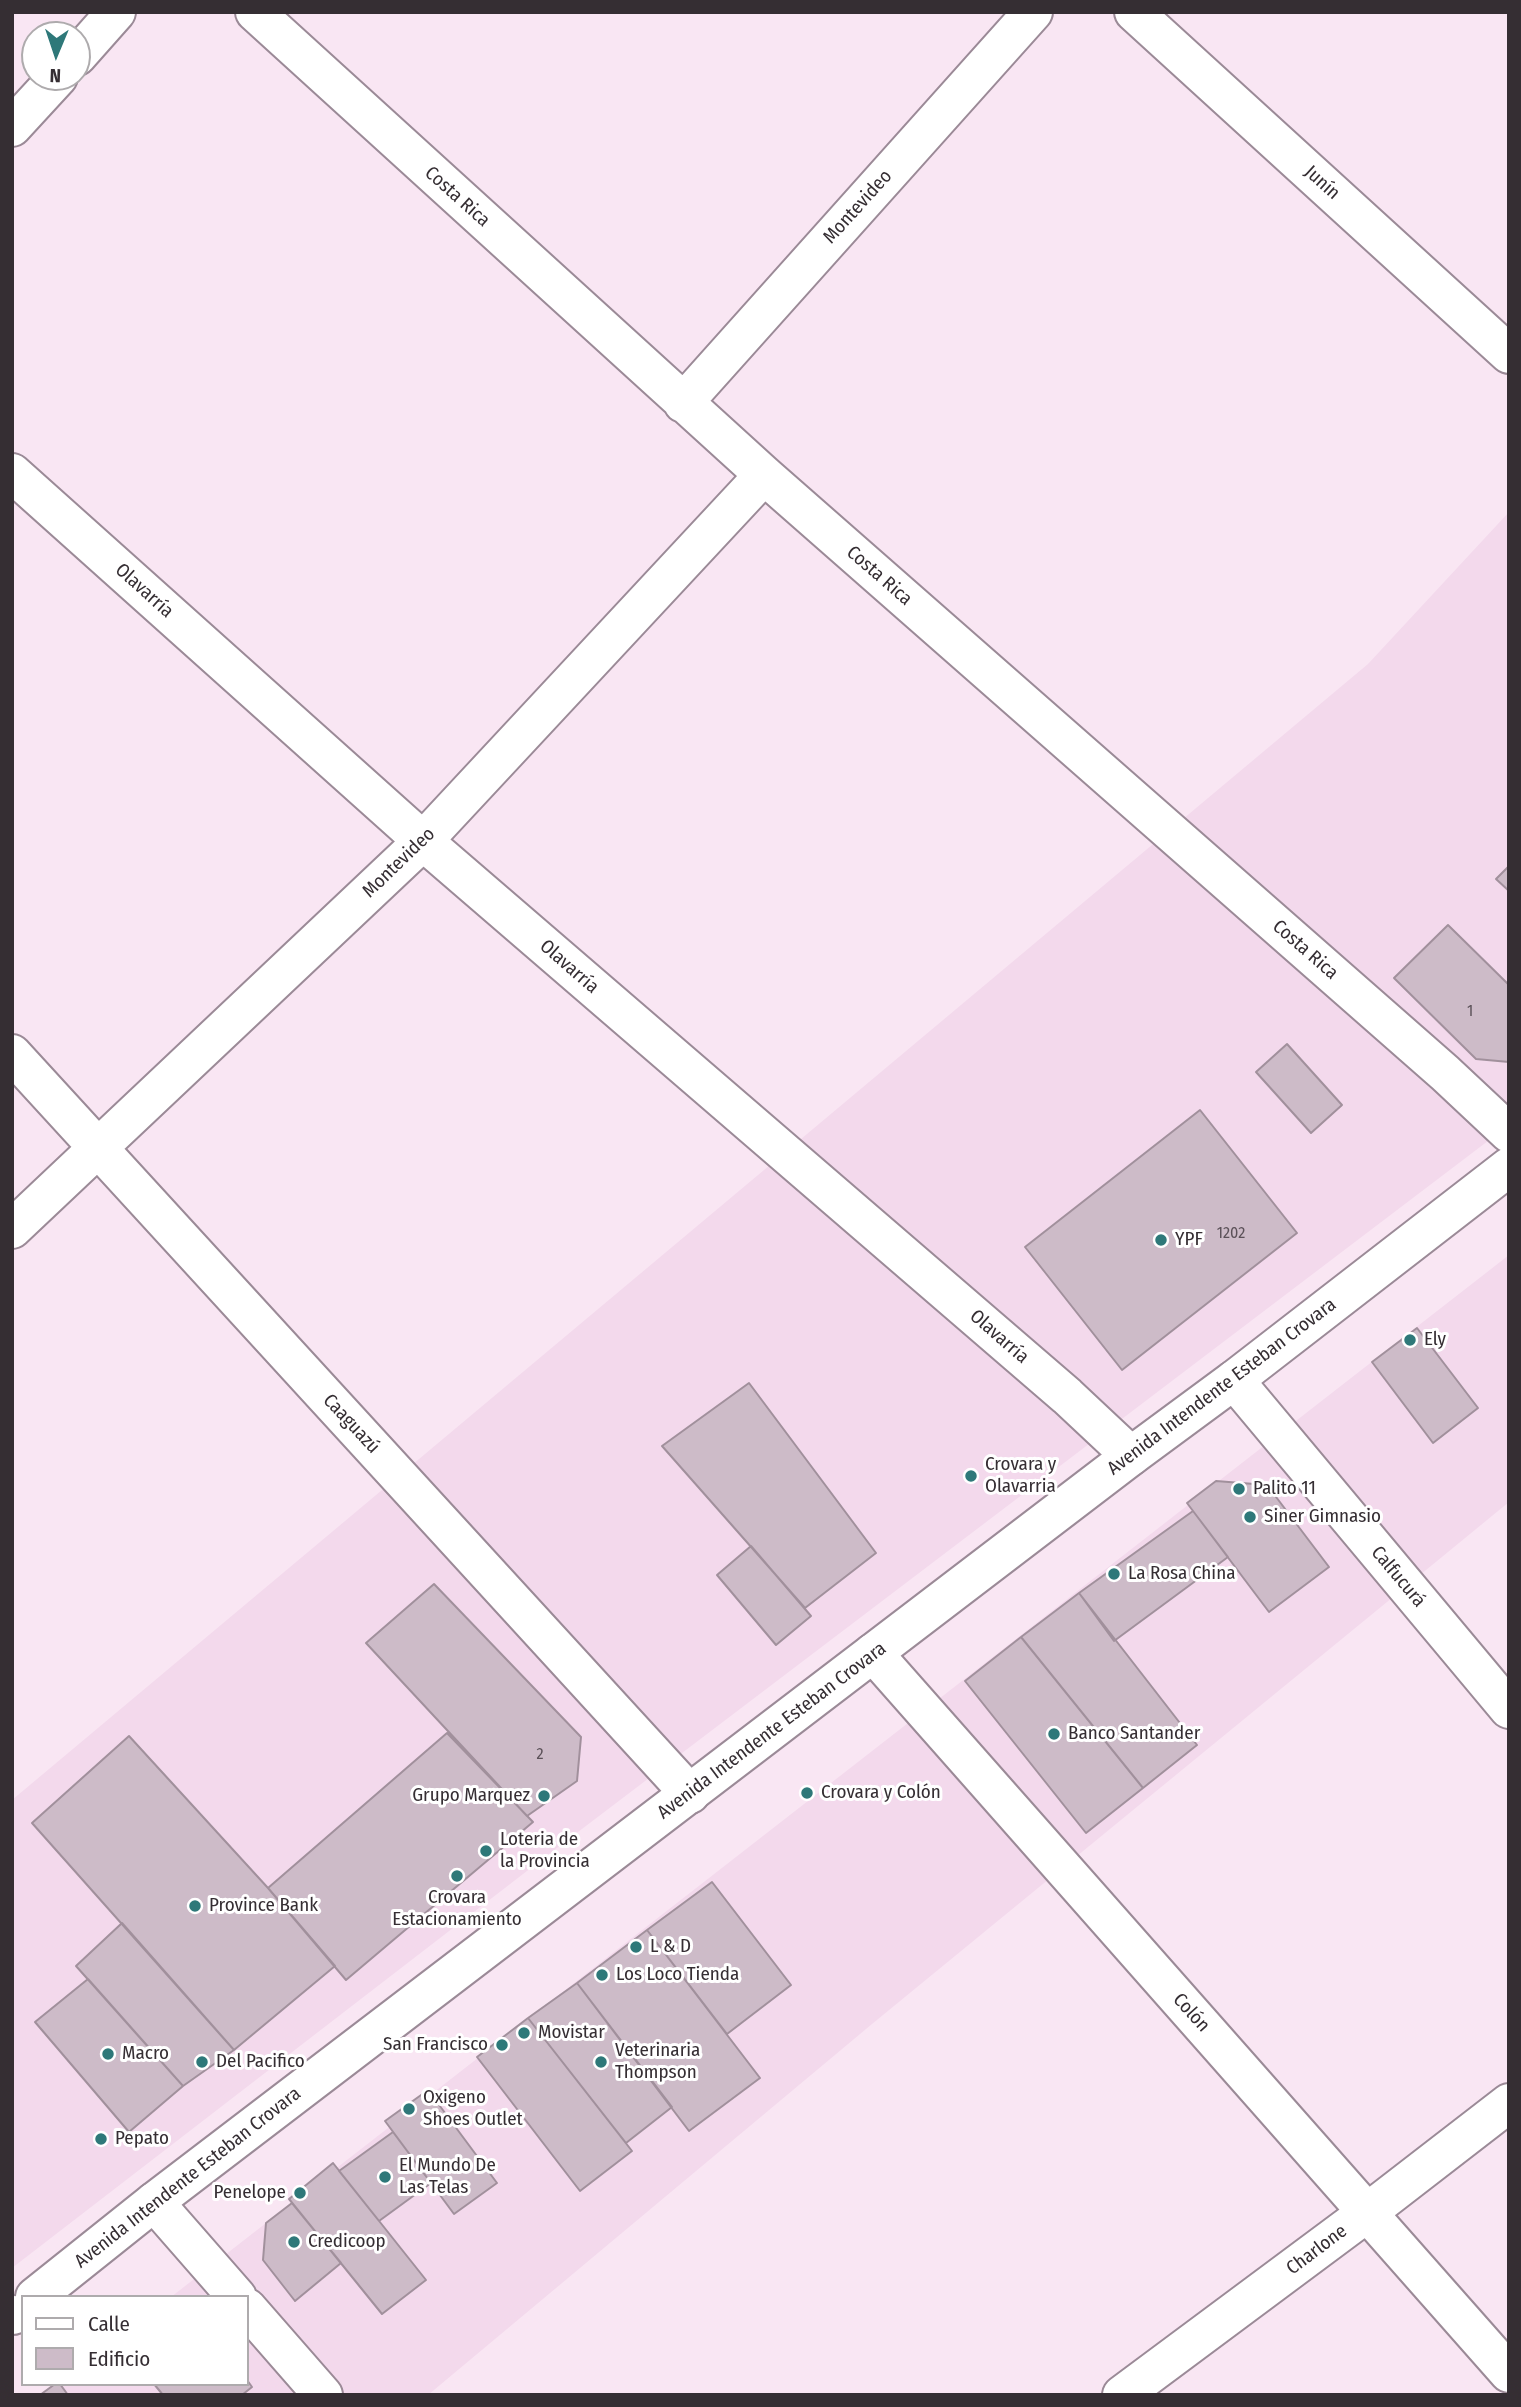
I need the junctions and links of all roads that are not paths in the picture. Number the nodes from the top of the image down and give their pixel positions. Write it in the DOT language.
graph roads {
  1 [pos="116,12"];
  2 [pos="255,12"];
  3 [pos="1033,12"];
  4 [pos="1135,12"];
  5 [pos="91,40"];
  6 [pos="45,91"];
  7 [pos="12,127"];
  8 [pos="1509,354"];
  9 [pos="683,403"];
  10 [pos="12,472"];
  11 [pos="764,475"];
  12 [pos="423,841"];
  13 [pos="12,1054"];
  14 [pos="1509,1133"];
  15 [pos="98,1149"];
  16 [pos="1509,1167"];
  17 [pos="12,1229"];
  18 [pos="1234,1380"];
  19 [pos="1131,1455"];
  20 [pos="873,1653"];
  21 [pos="1509,1709"];
  22 [pos="690,1794"];
  23 [pos="1509,2103"];
  24 [pos="154,2202"];
  25 [pos="1368,2212"];
  26 [pos="38,2295"];
  27 [pos="235,2295"];
  28 [pos="248,2309"];
  29 [pos="1509,2373"];
  30 [pos="323,2395"];
  31 [pos="1122,2395"];
  1 -- 5 [label="street"];
  2 -- 9 [label="street, Costa Rica"];
  3 -- 9 [label="street, Montevideo"];
  4 -- 8 [label="street, Junín"];
  6 -- 7 [label="street"];
  9 -- 11 [label="street, Costa Rica"];
  10 -- 12 [label="street, Olavarría"];
  11 -- 12 [label="street, Montevideo"];
  11 -- 14 [label="street, Costa Rica"];
  12 -- 15 [label="street, Montevideo"];
  12 -- 19 [label="street, Olavarría"];
  13 -- 15 [label="street, Caaguazú"];
  15 -- 17 [label="street, Montevideo"];
  15 -- 22 [label="street, Caaguazú"];
  16 -- 18 [label="street, Avenida Intendente Esteban Crovara"];
  18 -- 19 [label="street, Avenida Intendente Esteban Crovara"];
  18 -- 21 [label="street, Calfucurá"];
  19 -- 20 [label="street, Avenida Intendente Esteban Crovara"];
  20 -- 22 [label="street, Avenida Intendente Esteban Crovara"];
  20 -- 25 [label="street, Colón"];
  22 -- 24 [label="street, Avenida Intendente Esteban Crovara"];
  23 -- 25 [label="street, Charlone"];
  24 -- 26 [label="street, Avenida Intendente Esteban Crovara"];
  24 -- 27 [label="street"];
  25 -- 29 [label="street, Colón"];
  25 -- 31 [label="street, Charlone"];
  28 -- 30 [label="street"];
}
